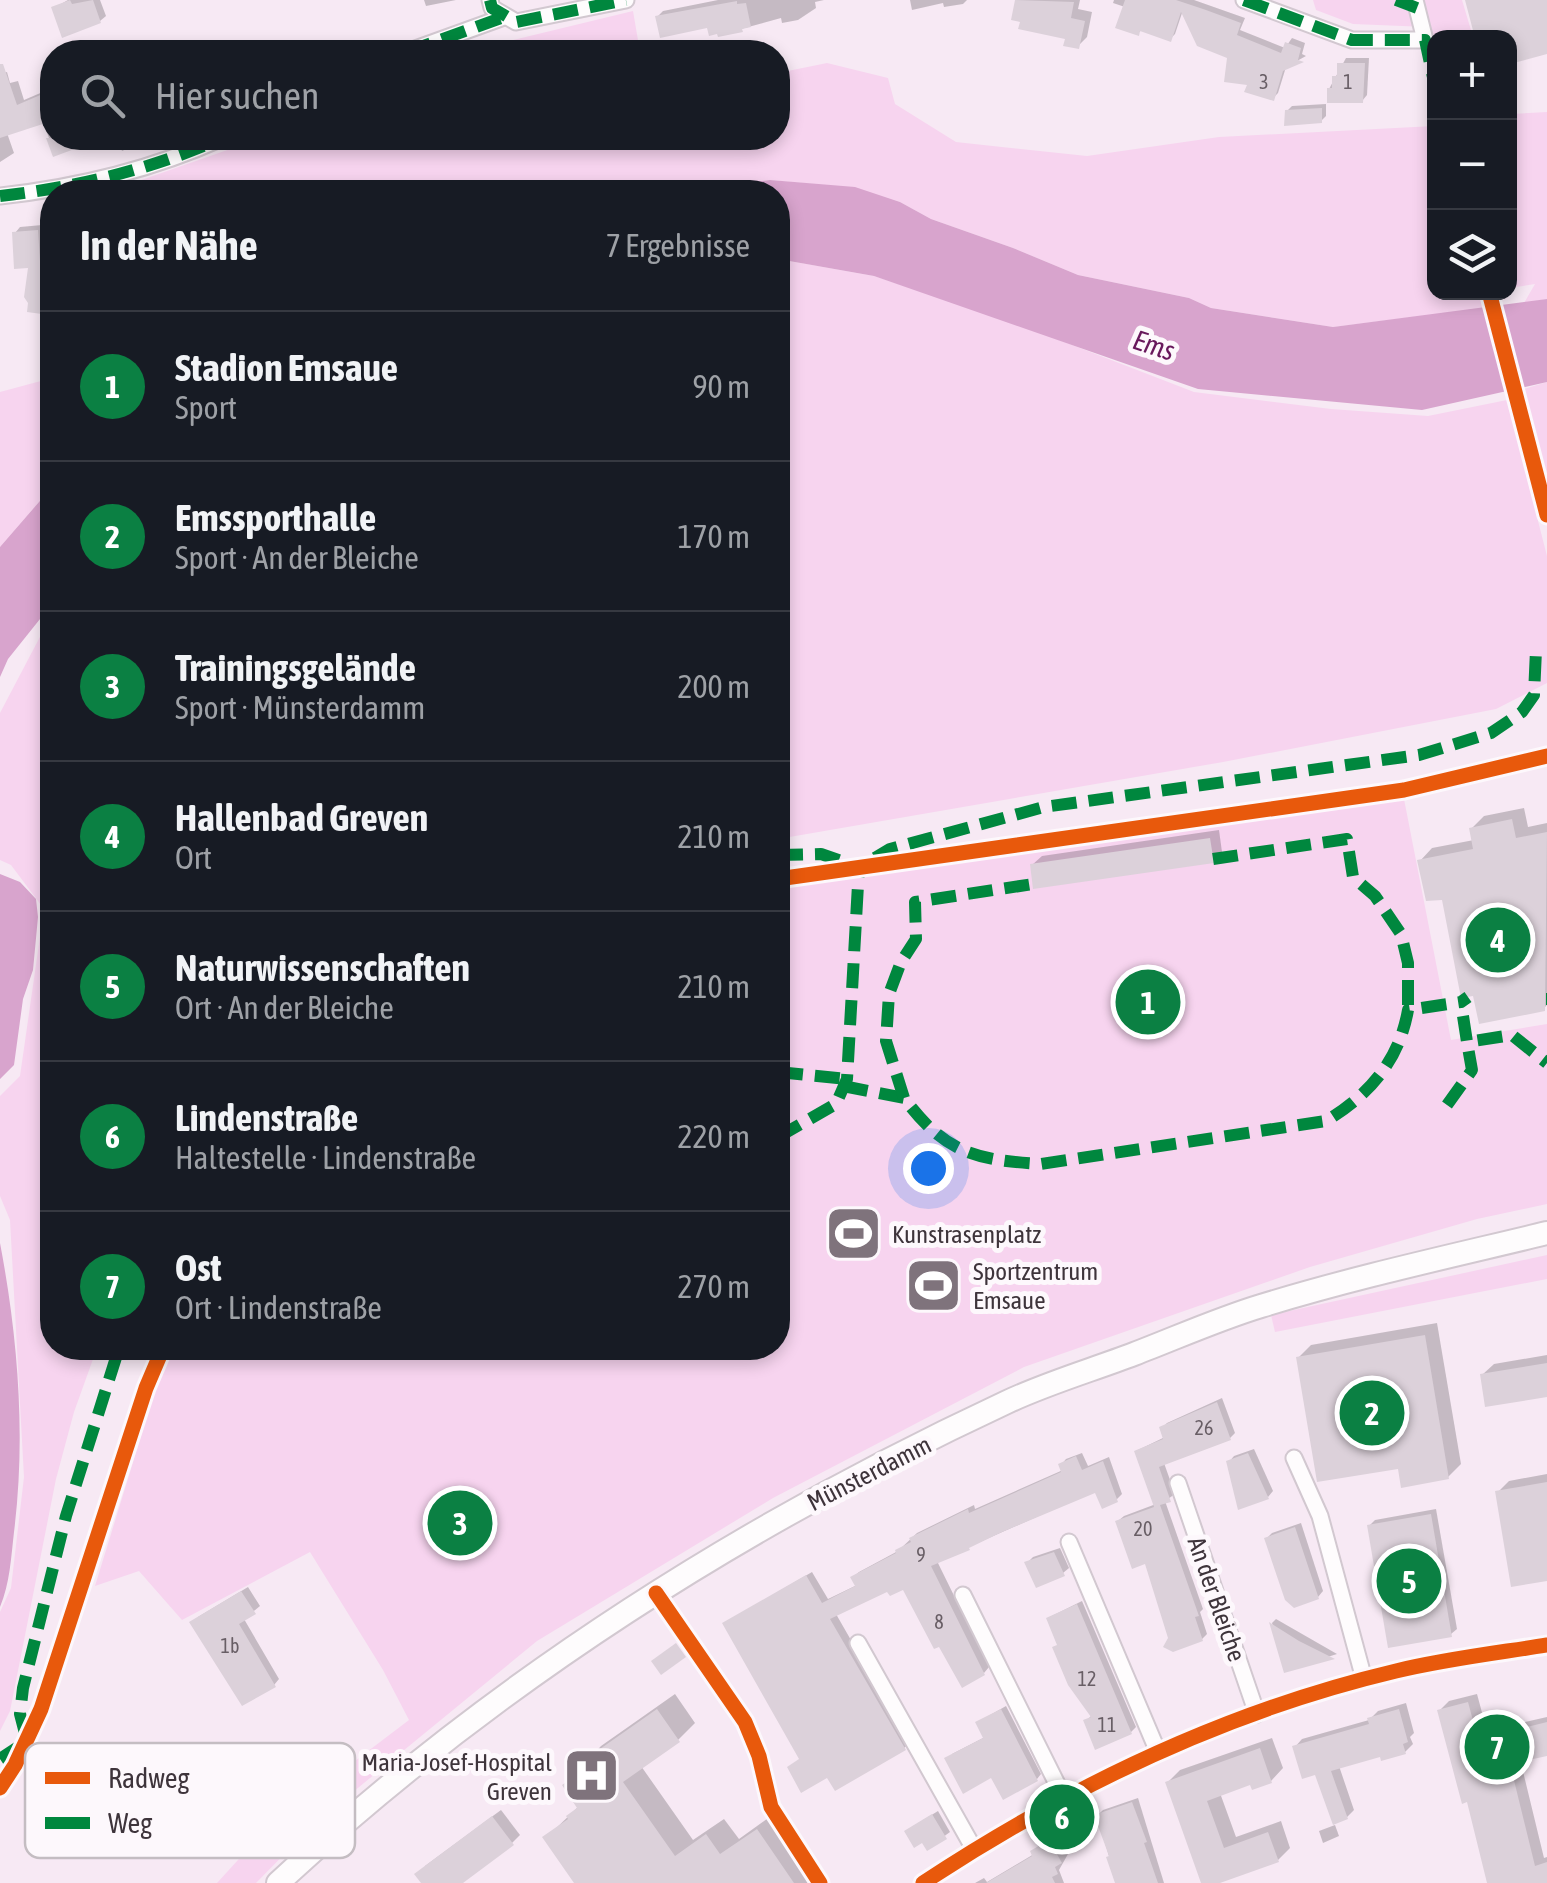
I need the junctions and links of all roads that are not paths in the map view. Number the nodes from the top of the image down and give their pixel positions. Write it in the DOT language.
graph roads {
  1 [pos="490,0"];
  2 [pos="626,0"];
  3 [pos="1244,0"];
  4 [pos="1414,0"];
  5 [pos="504,18"];
  6 [pos="442,40"];
  7 [pos="190,150"];
  8 [pos="88,180"];
  9 [pos="40,191"];
  10 [pos="0,196"];
  11 [pos="1547,1234"];
  12 [pos="1294,1458"];
  13 [pos="1178,1483"];
  14 [pos="1070,1542"];
  15 [pos="656,1593"];
  16 [pos="963,1595"];
  17 [pos="858,1644"];
  18 [pos="1547,1645"];
  19 [pos="1364,1679"];
  20 [pos="1257,1714"];
  21 [pos="1158,1752"];
  22 [pos="1064,1798"];
  23 [pos="355,1812"];
  24 [pos="974,1849"];
  25 [pos="305,1858"];
  26 [pos="278,1883"];
  27 [pos="820,1883"];
  28 [pos="923,1883"];
  1 -- 5 [label="street"];
  2 -- 5 [label="street"];
  3 -- 4 [label="street"];
  5 -- 6 [label="street"];
  7 -- 8 [label="street"];
  9 -- 10 [label="street"];
  11 -- 15 [label="main road, Münsterdamm"];
  12 -- 19 [label="street"];
  13 -- 20 [label="street, An der Bleiche"];
  14 -- 21 [label="street"];
  15 -- 23 [label="main road, Münsterdamm"];
  15 -- 27 [label="street"];
  16 -- 22 [label="street"];
  17 -- 24 [label="street"];
  18 -- 19 [label="street"];
  19 -- 20 [label="street"];
  20 -- 21 [label="street"];
  21 -- 22 [label="street"];
  22 -- 24 [label="street"];
  24 -- 28 [label="street"];
  25 -- 26 [label="main road, Münsterdamm"];
}
